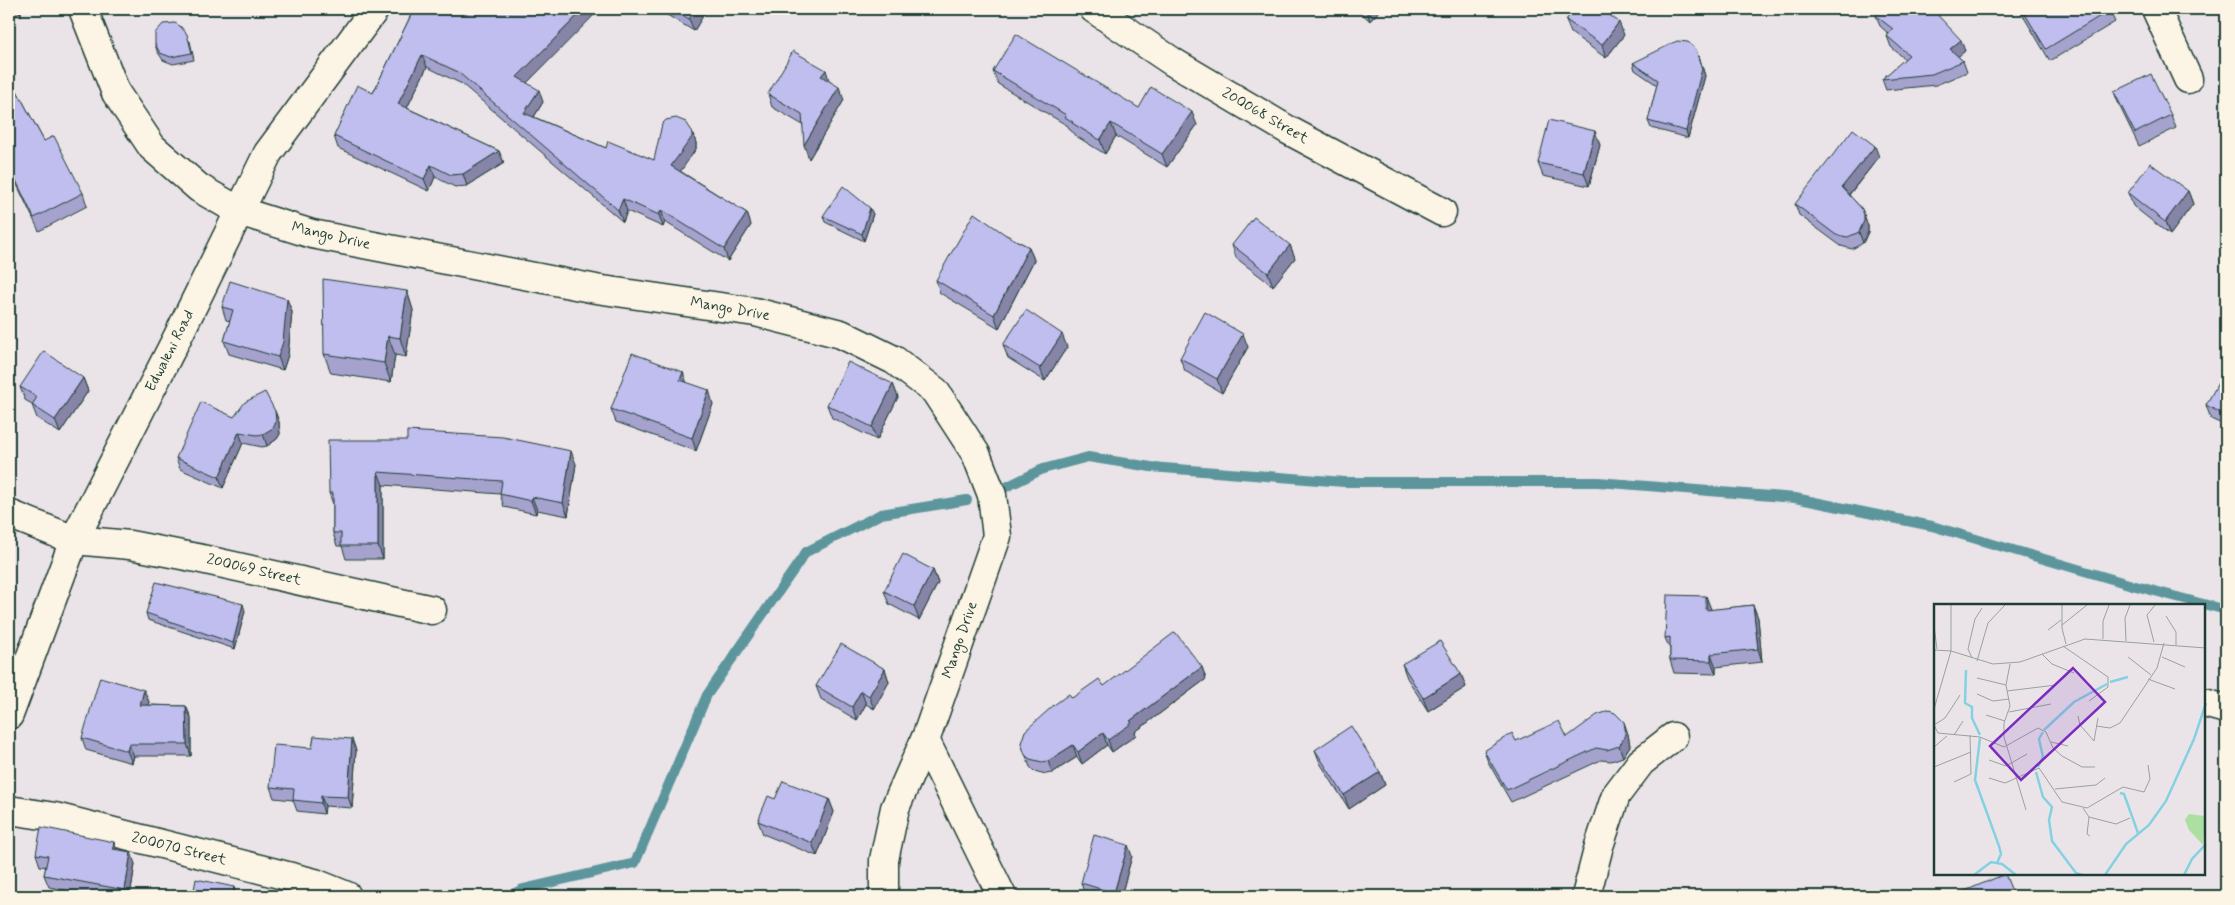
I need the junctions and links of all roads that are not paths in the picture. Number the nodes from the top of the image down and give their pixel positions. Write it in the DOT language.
graph roads {
  1 [pos="83,9"];
  2 [pos="375,9"];
  3 [pos="1094,9"];
  4 [pos="2156,9"];
  5 [pos="2188,79"];
  6 [pos="239,211"];
  7 [pos="1442,212"];
  8 [pos="9,514"];
  9 [pos="74,540"];
  10 [pos="432,610"];
  11 [pos="2205,703"];
  12 [pos="2226,709"];
  13 [pos="9,716"];
  14 [pos="1673,737"];
  15 [pos="925,740"];
  16 [pos="9,810"];
  17 [pos="347,896"];
  18 [pos="884,896"];
  19 [pos="1002,896"];
  20 [pos="1586,896"];
  1 -- 6 [label="street, Mango Drive"];
  2 -- 6 [label="street, Edwaleni Road"];
  3 -- 7 [label="street, 200068 Street"];
  4 -- 5 [label="street"];
  6 -- 9 [label="street, Edwaleni Road"];
  6 -- 15 [label="street, Mango Drive"];
  8 -- 9 [label="street, 200069 Street"];
  9 -- 10 [label="street, 200069 Street"];
  9 -- 13 [label="street, Edwaleni Road"];
  11 -- 12 [label="street"];
  14 -- 20 [label="street"];
  15 -- 18 [label="street, Mango Drive"];
  15 -- 19 [label="street"];
  16 -- 17 [label="street, 200070 Street"];
}
